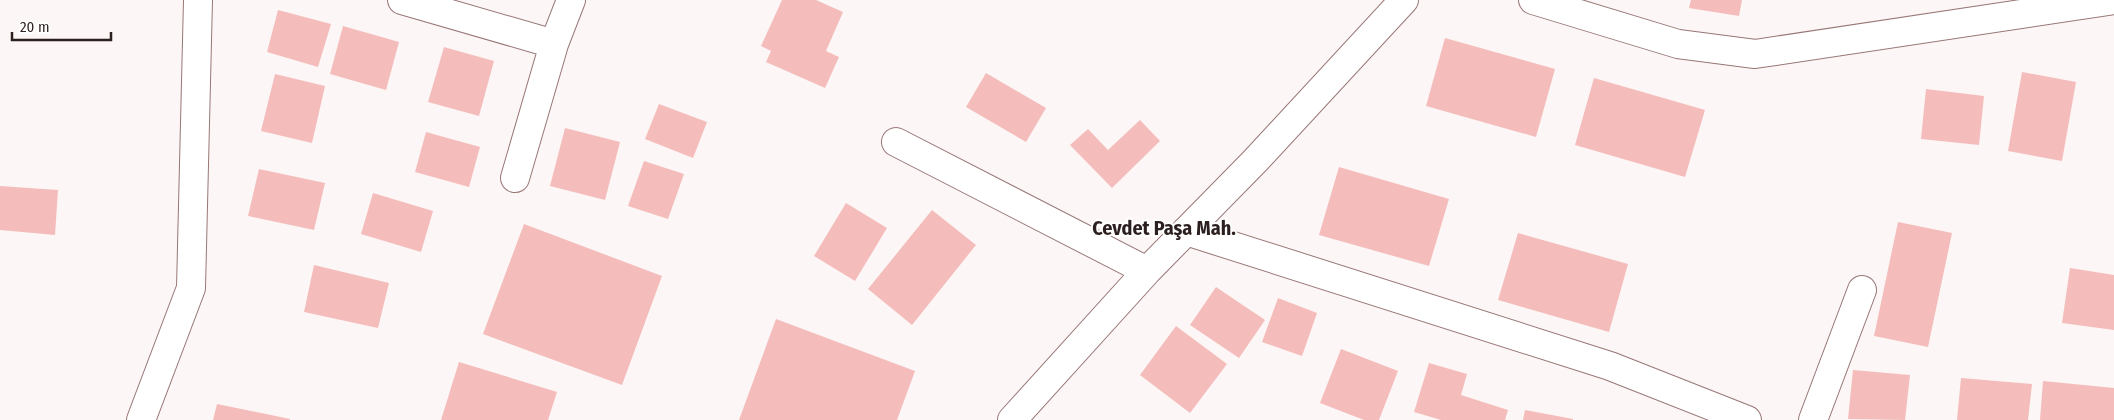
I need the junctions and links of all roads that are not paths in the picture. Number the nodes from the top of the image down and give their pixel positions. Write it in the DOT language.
graph roads {
  1 [pos="198,0"];
  2 [pos="402,0"];
  3 [pos="571,0"];
  4 [pos="1404,0"];
  5 [pos="1533,0"];
  6 [pos="2114,0"];
  7 [pos="554,44"];
  8 [pos="896,142"];
  9 [pos="514,178"];
  10 [pos="1186,231"];
  11 [pos="1147,271"];
  12 [pos="1862,290"];
  13 [pos="141,420"];
  14 [pos="1012,420"];
  15 [pos="1747,420"];
  16 [pos="1813,420"];
  1 -- 13 [label="street"];
  2 -- 7 [label="street"];
  3 -- 7 [label="street"];
  4 -- 10 [label="street"];
  5 -- 6 [label="street"];
  7 -- 9 [label="street"];
  8 -- 11 [label="street"];
  10 -- 11 [label="street"];
  10 -- 15 [label="street"];
  11 -- 14 [label="street"];
  12 -- 16 [label="street"];
}
